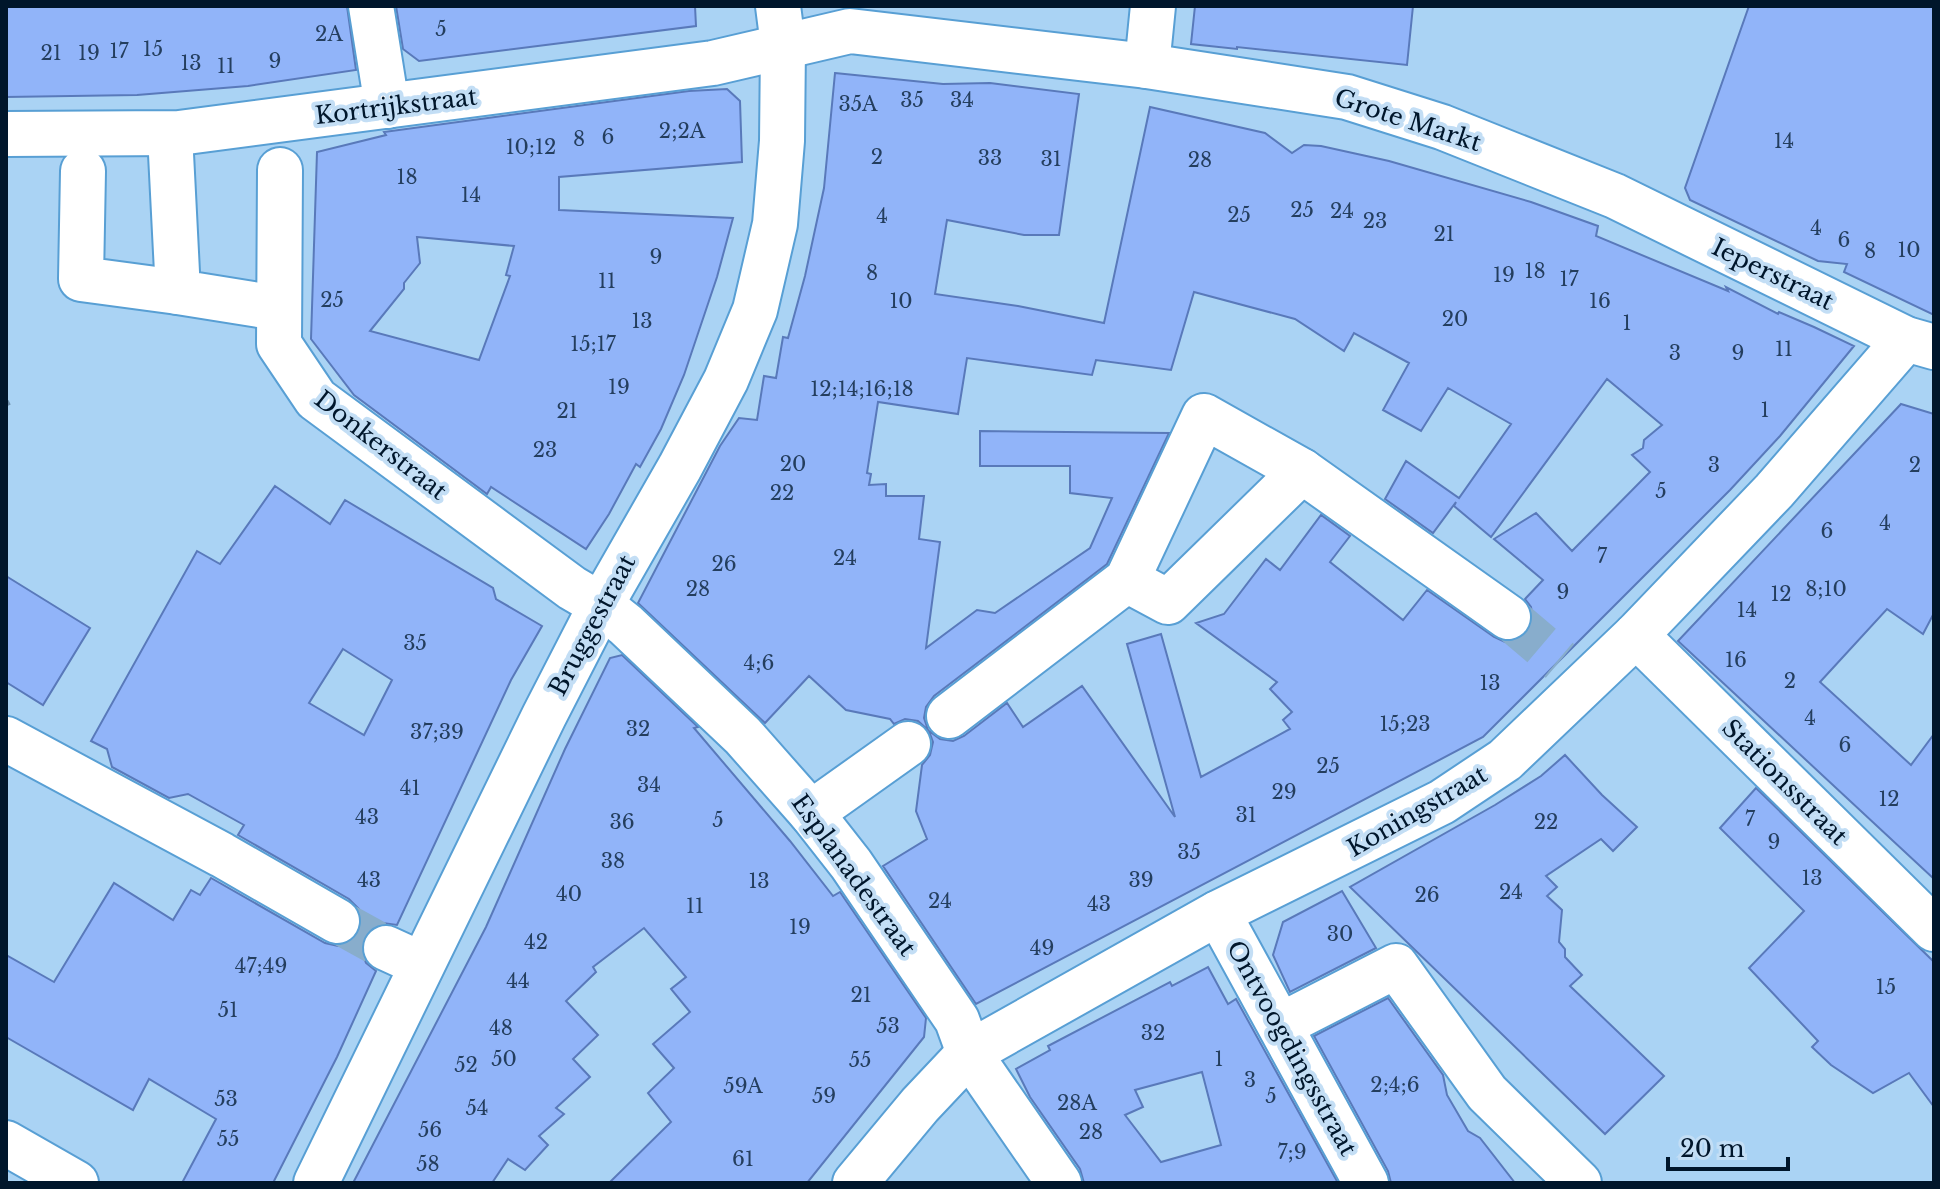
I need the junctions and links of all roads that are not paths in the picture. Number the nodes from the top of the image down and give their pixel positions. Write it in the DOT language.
graph roads {
  1 [pos="371,6"];
  2 [pos="1153,6"];
  3 [pos="780,26"];
  4 [pos="1147,66"];
  5 [pos="387,106"];
  6 [pos="6,134"];
  7 [pos="170,134"];
  8 [pos="280,170"];
  9 [pos="83,171"];
  10 [pos="1615,196"];
  11 [pos="178,292"];
  12 [pos="279,326"];
  13 [pos="1920,343"];
  14 [pos="1302,471"];
  15 [pos="1127,580"];
  16 [pos="601,605"];
  17 [pos="1508,617"];
  18 [pos="1636,635"];
  19 [pos="949,716"];
  20 [pos="6,739"];
  21 [pos="908,744"];
  22 [pos="811,813"];
  23 [pos="1218,913"];
  24 [pos="337,921"];
  25 [pos="1934,929"];
  26 [pos="1281,1025"];
  27 [pos="969,1053"];
  28 [pos="6,1143"];
  29 [pos="76,1183"];
  30 [pos="316,1183"];
  31 [pos="855,1183"];
  32 [pos="1059,1183"];
  33 [pos="1366,1183"];
  34 [pos="1579,1183"];
  1 -- 5 [label="street"];
  2 -- 4 [label="street"];
  3 -- 4 [label="street, Grote Markt"];
  3 -- 5 [label="street, Kortrijkstraat"];
  3 -- 16 [label="street, Bruggestraat"];
  4 -- 10 [label="street, Grote Markt"];
  5 -- 7 [label="street, Kortrijkstraat"];
  6 -- 7 [label="street, Kortrijkstraat"];
  7 -- 11 [label="street"];
  8 -- 12 [label="street"];
  9 -- 11 [label="street"];
  10 -- 13 [label="street, Ieperstraat"];
  11 -- 12 [label="street"];
  12 -- 16 [label="street, Donkerstraat"];
  13 -- 18 [label="street, Koningstraat"];
  14 -- 15 [label="street"];
  14 -- 15 [label="street"];
  14 -- 17 [label="street"];
  15 -- 19 [label="street"];
  16 -- 22 [label="street, Esplanadestraat"];
  16 -- 30 [label="street, Bruggestraat"];
  18 -- 23 [label="street, Koningstraat"];
  18 -- 25 [label="street, Stationsstraat"];
  20 -- 24 [label="street"];
  21 -- 22 [label="street"];
  22 -- 27 [label="street, Esplanadestraat"];
  23 -- 26 [label="street, Ontvoogdingsstraat"];
  23 -- 27 [label="street, Koningstraat"];
  26 -- 33 [label="street, Ontvoogdingsstraat"];
  26 -- 34 [label="street"];
  27 -- 31 [label="street, Koningstraat"];
  27 -- 32 [label="street, Esplanadestraat"];
  28 -- 29 [label="street"];
}
